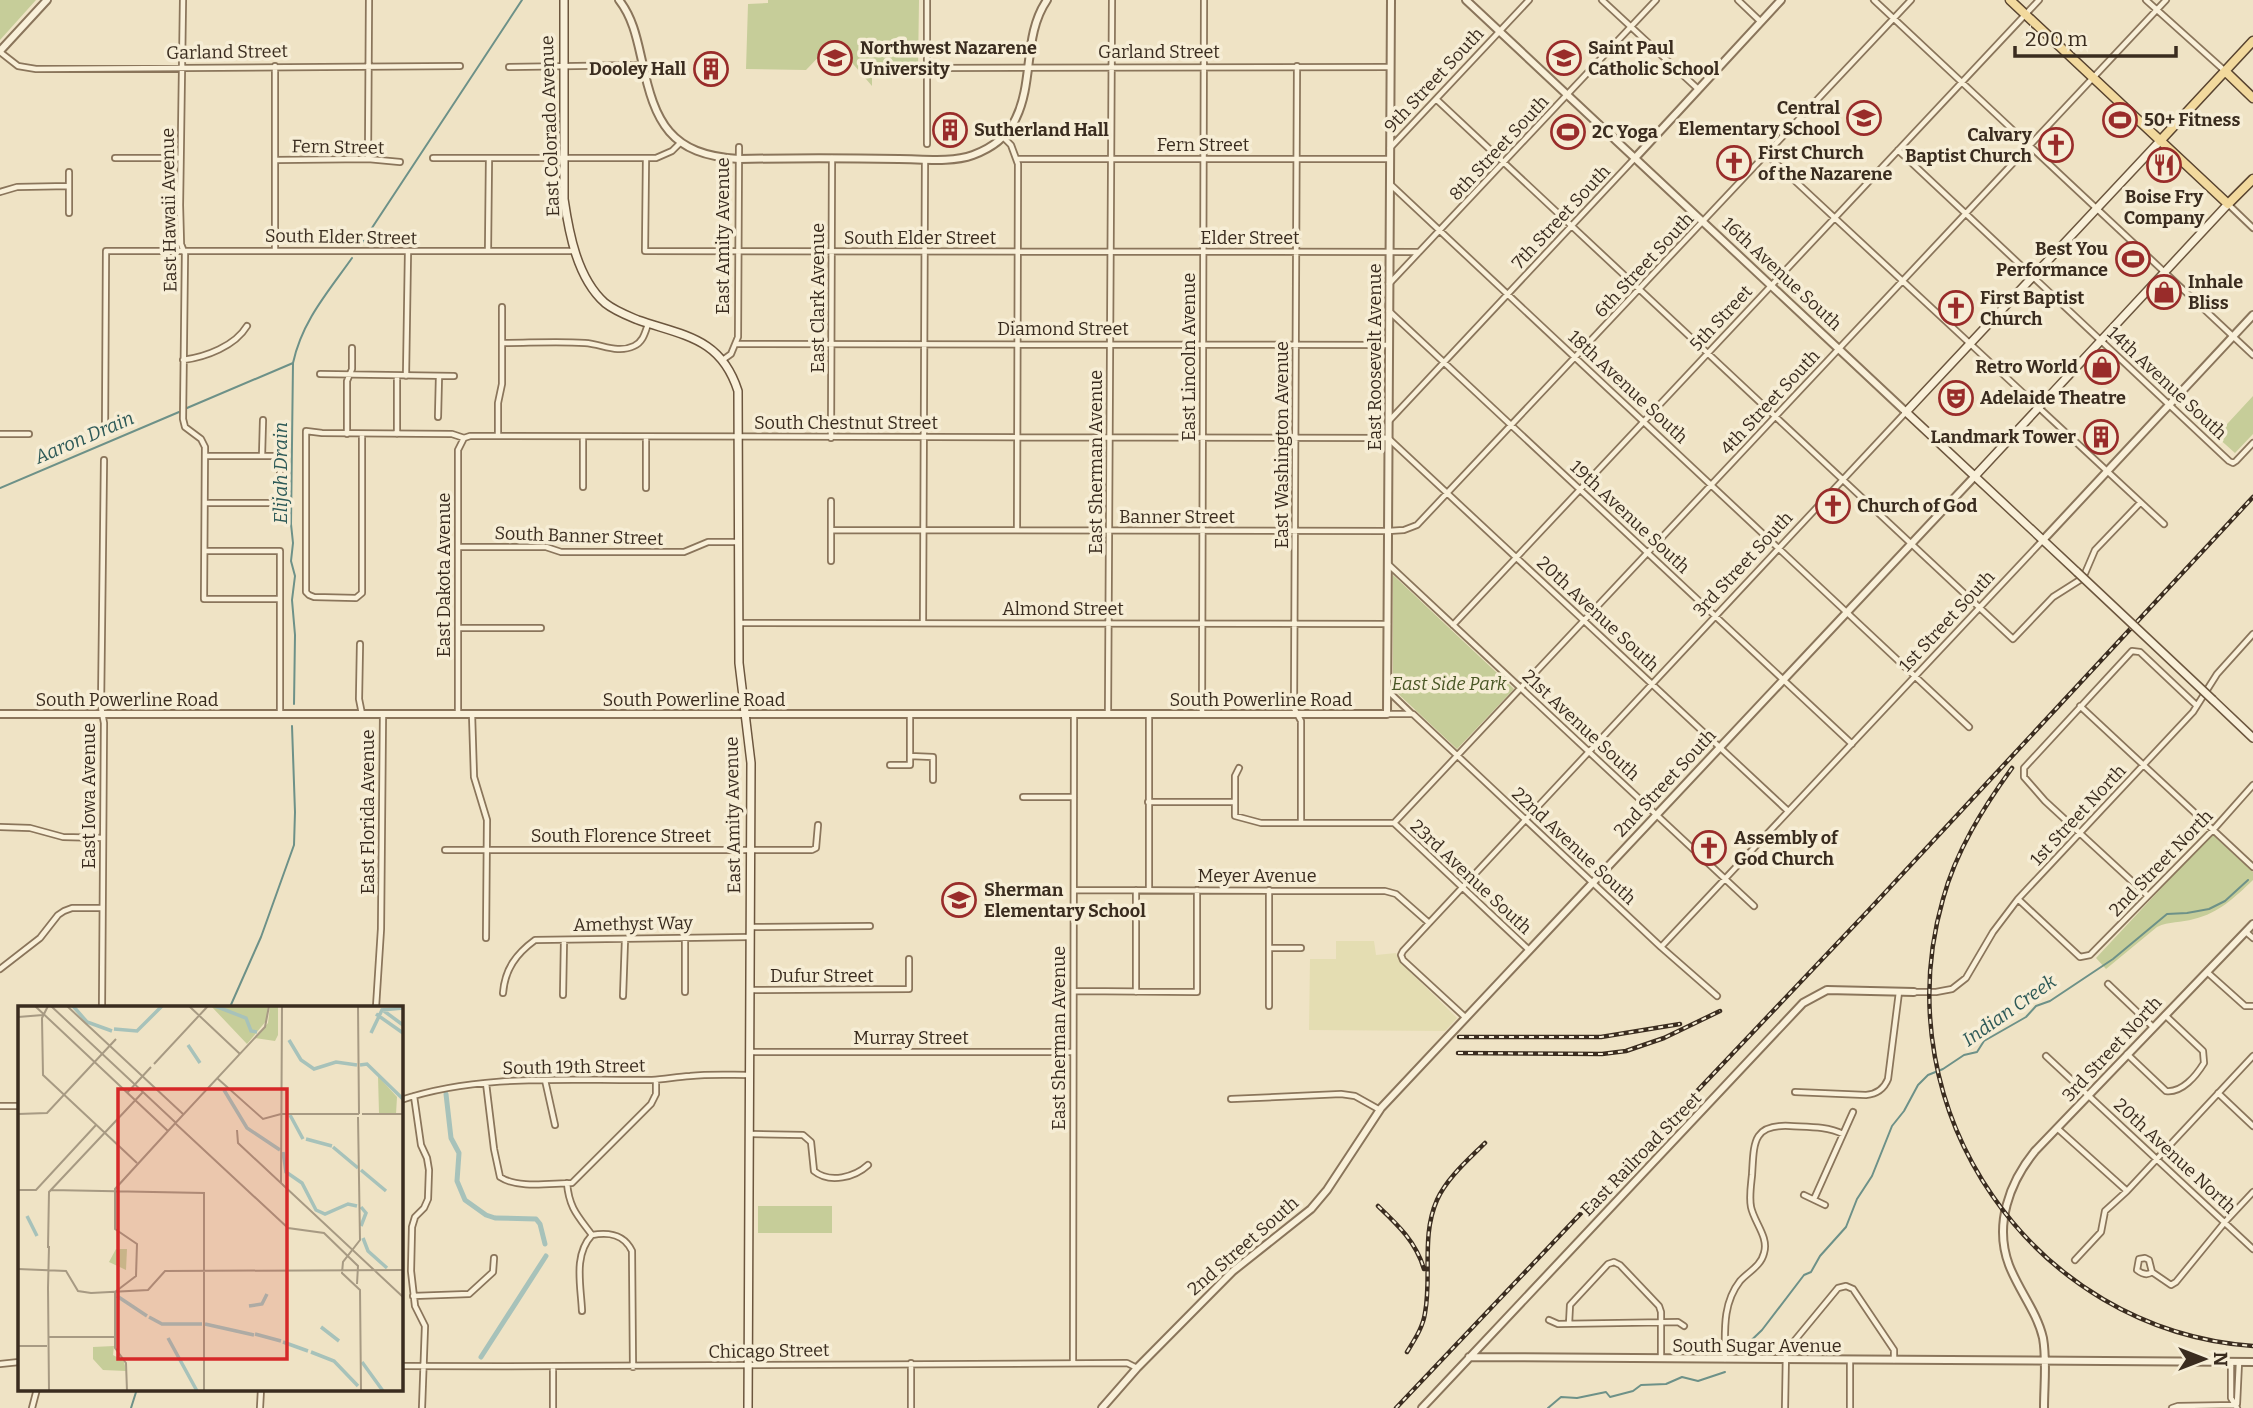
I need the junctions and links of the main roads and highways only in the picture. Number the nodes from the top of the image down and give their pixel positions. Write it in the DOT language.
graph roads {
  1 [pos="564,0"];
  2 [pos="2010,0"];
  3 [pos="2253,41"];
  4 [pos="2225,71"];
  5 [pos="2253,98"];
  6 [pos="2160,141"];
  7 [pos="2253,179"];
  8 [pos="2228,205"];
  9 [pos="724,359"];
  10 [pos="1906,412"];
  11 [pos="1975,477"];
  12 [pos="2253,738"];
  13 [pos="748,1408"];
  1 -- 9 [label="main road, East Colorado Avenue"];
  2 -- 6 [label="main road"];
  3 -- 4 [label="main road, 3rd Street South"];
  4 -- 5 [label="main road"];
  4 -- 6 [label="main road, 3rd Street South"];
  6 -- 8 [label="main road"];
  6 -- 10 [label="main road, 3rd Street South"];
  7 -- 8 [label="main road, 2nd Street South"];
  8 -- 11 [label="main road, 2nd Street South"];
  9 -- 13 [label="main road, East Amity Avenue"];
  10 -- 11 [label="main road, 16th Avenue South"];
  11 -- 12 [label="main road, 16th Avenue South, bridge"];
}
